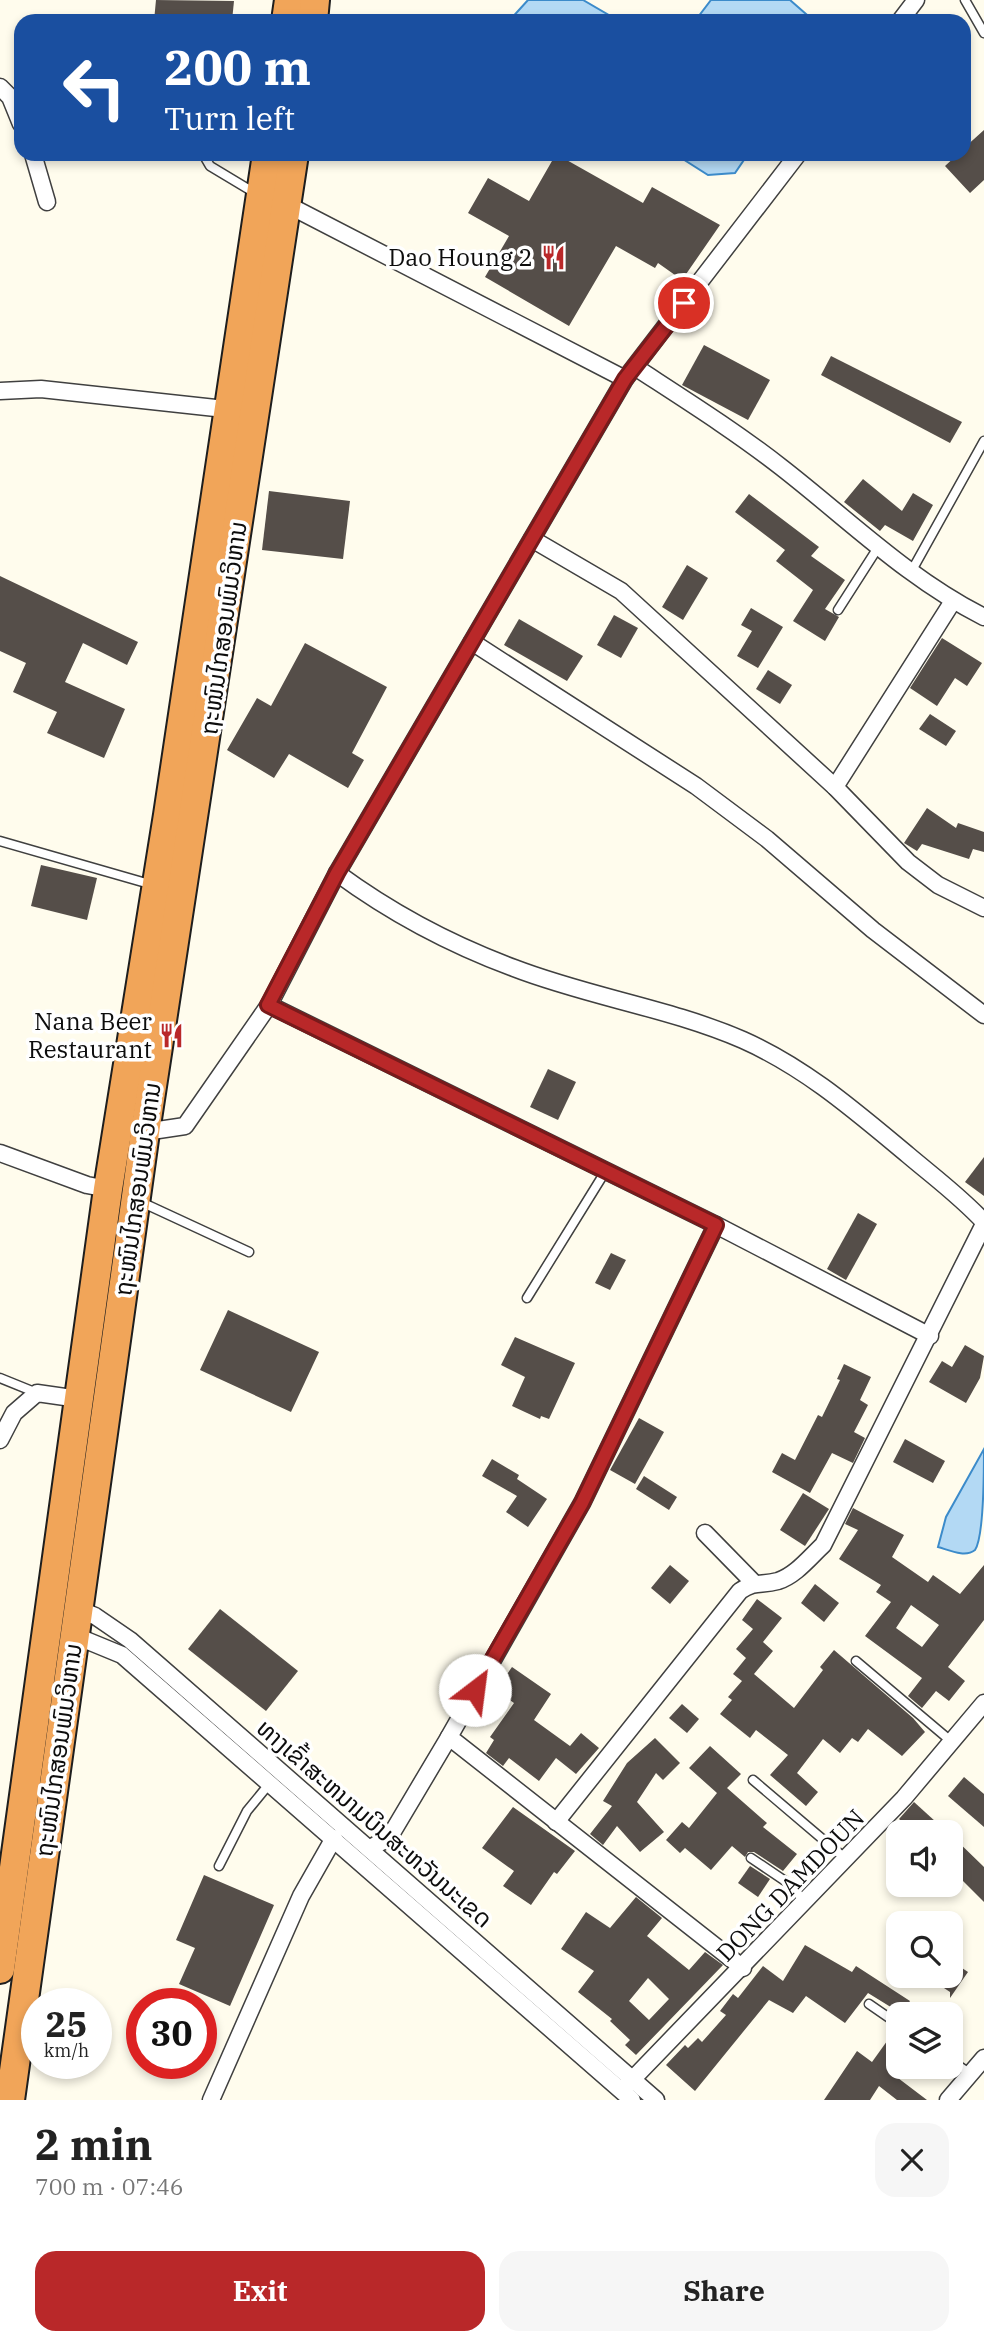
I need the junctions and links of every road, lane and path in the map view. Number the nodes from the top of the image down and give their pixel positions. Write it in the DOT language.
graph roads {
  1 [pos="916,0"];
  2 [pos="965,0"];
  3 [pos="905,14"];
  4 [pos="984,33"];
  5 [pos="0,87"];
  6 [pos="14,108"];
  7 [pos="35,161"];
  8 [pos="207,161"];
  9 [pos="268,161"];
  10 [pos="291,161"];
  11 [pos="793,161"];
  12 [pos="273,200"];
  13 [pos="47,202"];
  14 [pos="630,373"];
  15 [pos="0,391"];
  16 [pos="242,411"];
  17 [pos="984,441"];
  18 [pos="532,539"];
  19 [pos="879,546"];
  20 [pos="911,572"];
  21 [pos="953,601"];
  22 [pos="838,610"];
  23 [pos="984,617"];
  24 [pos="472,642"];
  25 [pos="835,787"];
  26 [pos="0,841"];
  27 [pos="337,873"];
  28 [pos="156,885"];
  29 [pos="984,908"];
  30 [pos="268,1005"];
  31 [pos="984,1015"];
  32 [pos="145,1132"];
  33 [pos="0,1153"];
  34 [pos="605,1172"];
  35 [pos="108,1189"];
  36 [pos="135,1199"];
  37 [pos="984,1223"];
  38 [pos="716,1225"];
  39 [pos="249,1252"];
  40 [pos="527,1298"];
  41 [pos="930,1336"];
  42 [pos="0,1378"];
  43 [pos="37,1393"];
  44 [pos="79,1399"];
  45 [pos="0,1440"];
  46 [pos="705,1533"];
  47 [pos="753,1582"];
  48 [pos="66,1625"];
  49 [pos="856,1661"];
  50 [pos="984,1703"];
  51 [pos="449,1737"];
  52 [pos="952,1742"];
  53 [pos="275,1777"];
  54 [pos="753,1780"];
  55 [pos="556,1822"];
  56 [pos="334,1838"];
  57 [pos="370,1849"];
  58 [pos="751,1858"];
  59 [pos="846,1859"];
  60 [pos="219,1866"];
  61 [pos="804,1903"];
  62 [pos="743,1968"];
  63 [pos="0,1969"];
  64 [pos="869,2004"];
  65 [pos="886,2016"];
  66 [pos="984,2058"];
  67 [pos="963,2069"];
  68 [pos="971,2074"];
  69 [pos="629,2090"];
  70 [pos="9,2100"];
  71 [pos="211,2100"];
  72 [pos="656,2100"];
  73 [pos="948,2100"];
  1 -- 3 [label="street"];
  2 -- 4 [label="lane"];
  5 -- 6 [label="street"];
  7 -- 13 [label="street"];
  8 -- 12 [label="lane"];
  9 -- 12 [label="highway, ຖະໜົນໄກສອນພົມວິຫານ"];
  10 -- 12 [label="highway, ຖະໜົນໄກສອນພົມວິຫານ"];
  11 -- 14 [label="street"];
  12 -- 14 [label="street"];
  12 -- 16 [label="highway, ຖະໜົນໄກສອນພົມວິຫານ"];
  14 -- 18 [label="street"];
  14 -- 19 [label="street"];
  15 -- 16 [label="street"];
  16 -- 28 [label="highway, ຖະໜົນໄກສອນພົມວິຫານ"];
  16 -- 32 [label="highway, ຖະໜົນໄກສອນພົມວິຫານ"];
  17 -- 20 [label="lane"];
  18 -- 24 [label="street"];
  18 -- 25 [label="street"];
  19 -- 20 [label="street"];
  19 -- 22 [label="lane"];
  20 -- 21 [label="street"];
  21 -- 23 [label="street"];
  21 -- 25 [label="street"];
  24 -- 27 [label="street"];
  24 -- 31 [label="street"];
  25 -- 29 [label="street"];
  26 -- 28 [label="lane"];
  27 -- 30 [label="street"];
  27 -- 37 [label="street"];
  28 -- 35 [label="highway, ຖະໜົນໄກສອນພົມວິຫານ"];
  30 -- 32 [label="street"];
  30 -- 34 [label="street"];
  32 -- 36 [label="highway, ຖະໜົນໄກສອນພົມວິຫານ"];
  33 -- 35 [label="street"];
  34 -- 38 [label="street"];
  34 -- 40 [label="lane"];
  35 -- 44 [label="highway, ຖະໜົນໄກສອນພົມວິຫານ"];
  36 -- 39 [label="lane"];
  36 -- 48 [label="highway, ຖະໜົນໄກສອນພົມວິຫານ"];
  37 -- 41 [label="street"];
  38 -- 41 [label="street"];
  38 -- 51 [label="street"];
  41 -- 47 [label="street"];
  42 -- 43 [label="lane"];
  43 -- 44 [label="street"];
  43 -- 45 [label="street"];
  44 -- 48 [label="highway, ຖະໜົນໄກສອນພົມວິຫານ"];
  46 -- 47 [label="street"];
  47 -- 55 [label="street"];
  48 -- 53 [label="street, ທາງເຂົ້າສະຫນາມບິນສະຫວັນນະເຂດ"];
  48 -- 53 [label="street, ທາງເຂົ້າສະຫນາມບິນສະຫວັນນະເຂດ"];
  48 -- 63 [label="highway, ຖະໜົນໄກສອນພົມວິຫານ"];
  48 -- 70 [label="highway, ຖະໜົນໄກສອນພົມວິຫານ"];
  49 -- 52 [label="lane"];
  50 -- 52 [label="street, DONG DAMDOUN"];
  51 -- 55 [label="street"];
  51 -- 57 [label="street"];
  52 -- 59 [label="street, DONG DAMDOUN"];
  53 -- 56 [label="street, ທາງເຂົ້າສະຫນາມບິນສະຫວັນນະເຂດ"];
  53 -- 57 [label="street, ທາງເຂົ້າສະຫນາມບິນສະຫວັນນະເຂດ"];
  53 -- 60 [label="lane"];
  54 -- 59 [label="lane"];
  55 -- 62 [label="street"];
  56 -- 69 [label="street, ທາງເຂົ້າສະຫນາມບິນສະຫວັນນະເຂດ"];
  56 -- 71 [label="street"];
  57 -- 69 [label="street, ທາງເຂົ້າສະຫນາມບິນສະຫວັນນະເຂດ"];
  58 -- 61 [label="lane"];
  59 -- 61 [label="street, DONG DAMDOUN"];
  61 -- 62 [label="street, DONG DAMDOUN"];
  62 -- 69 [label="street, DONG DAMDOUN"];
  64 -- 65 [label="lane"];
  66 -- 68 [label="street"];
  67 -- 68 [label="lane"];
  68 -- 73 [label="street"];
  69 -- 72 [label="street, ທາງເຂົ້າສະຫນາມບິນສະຫວັນນະເຂດ"];
}
